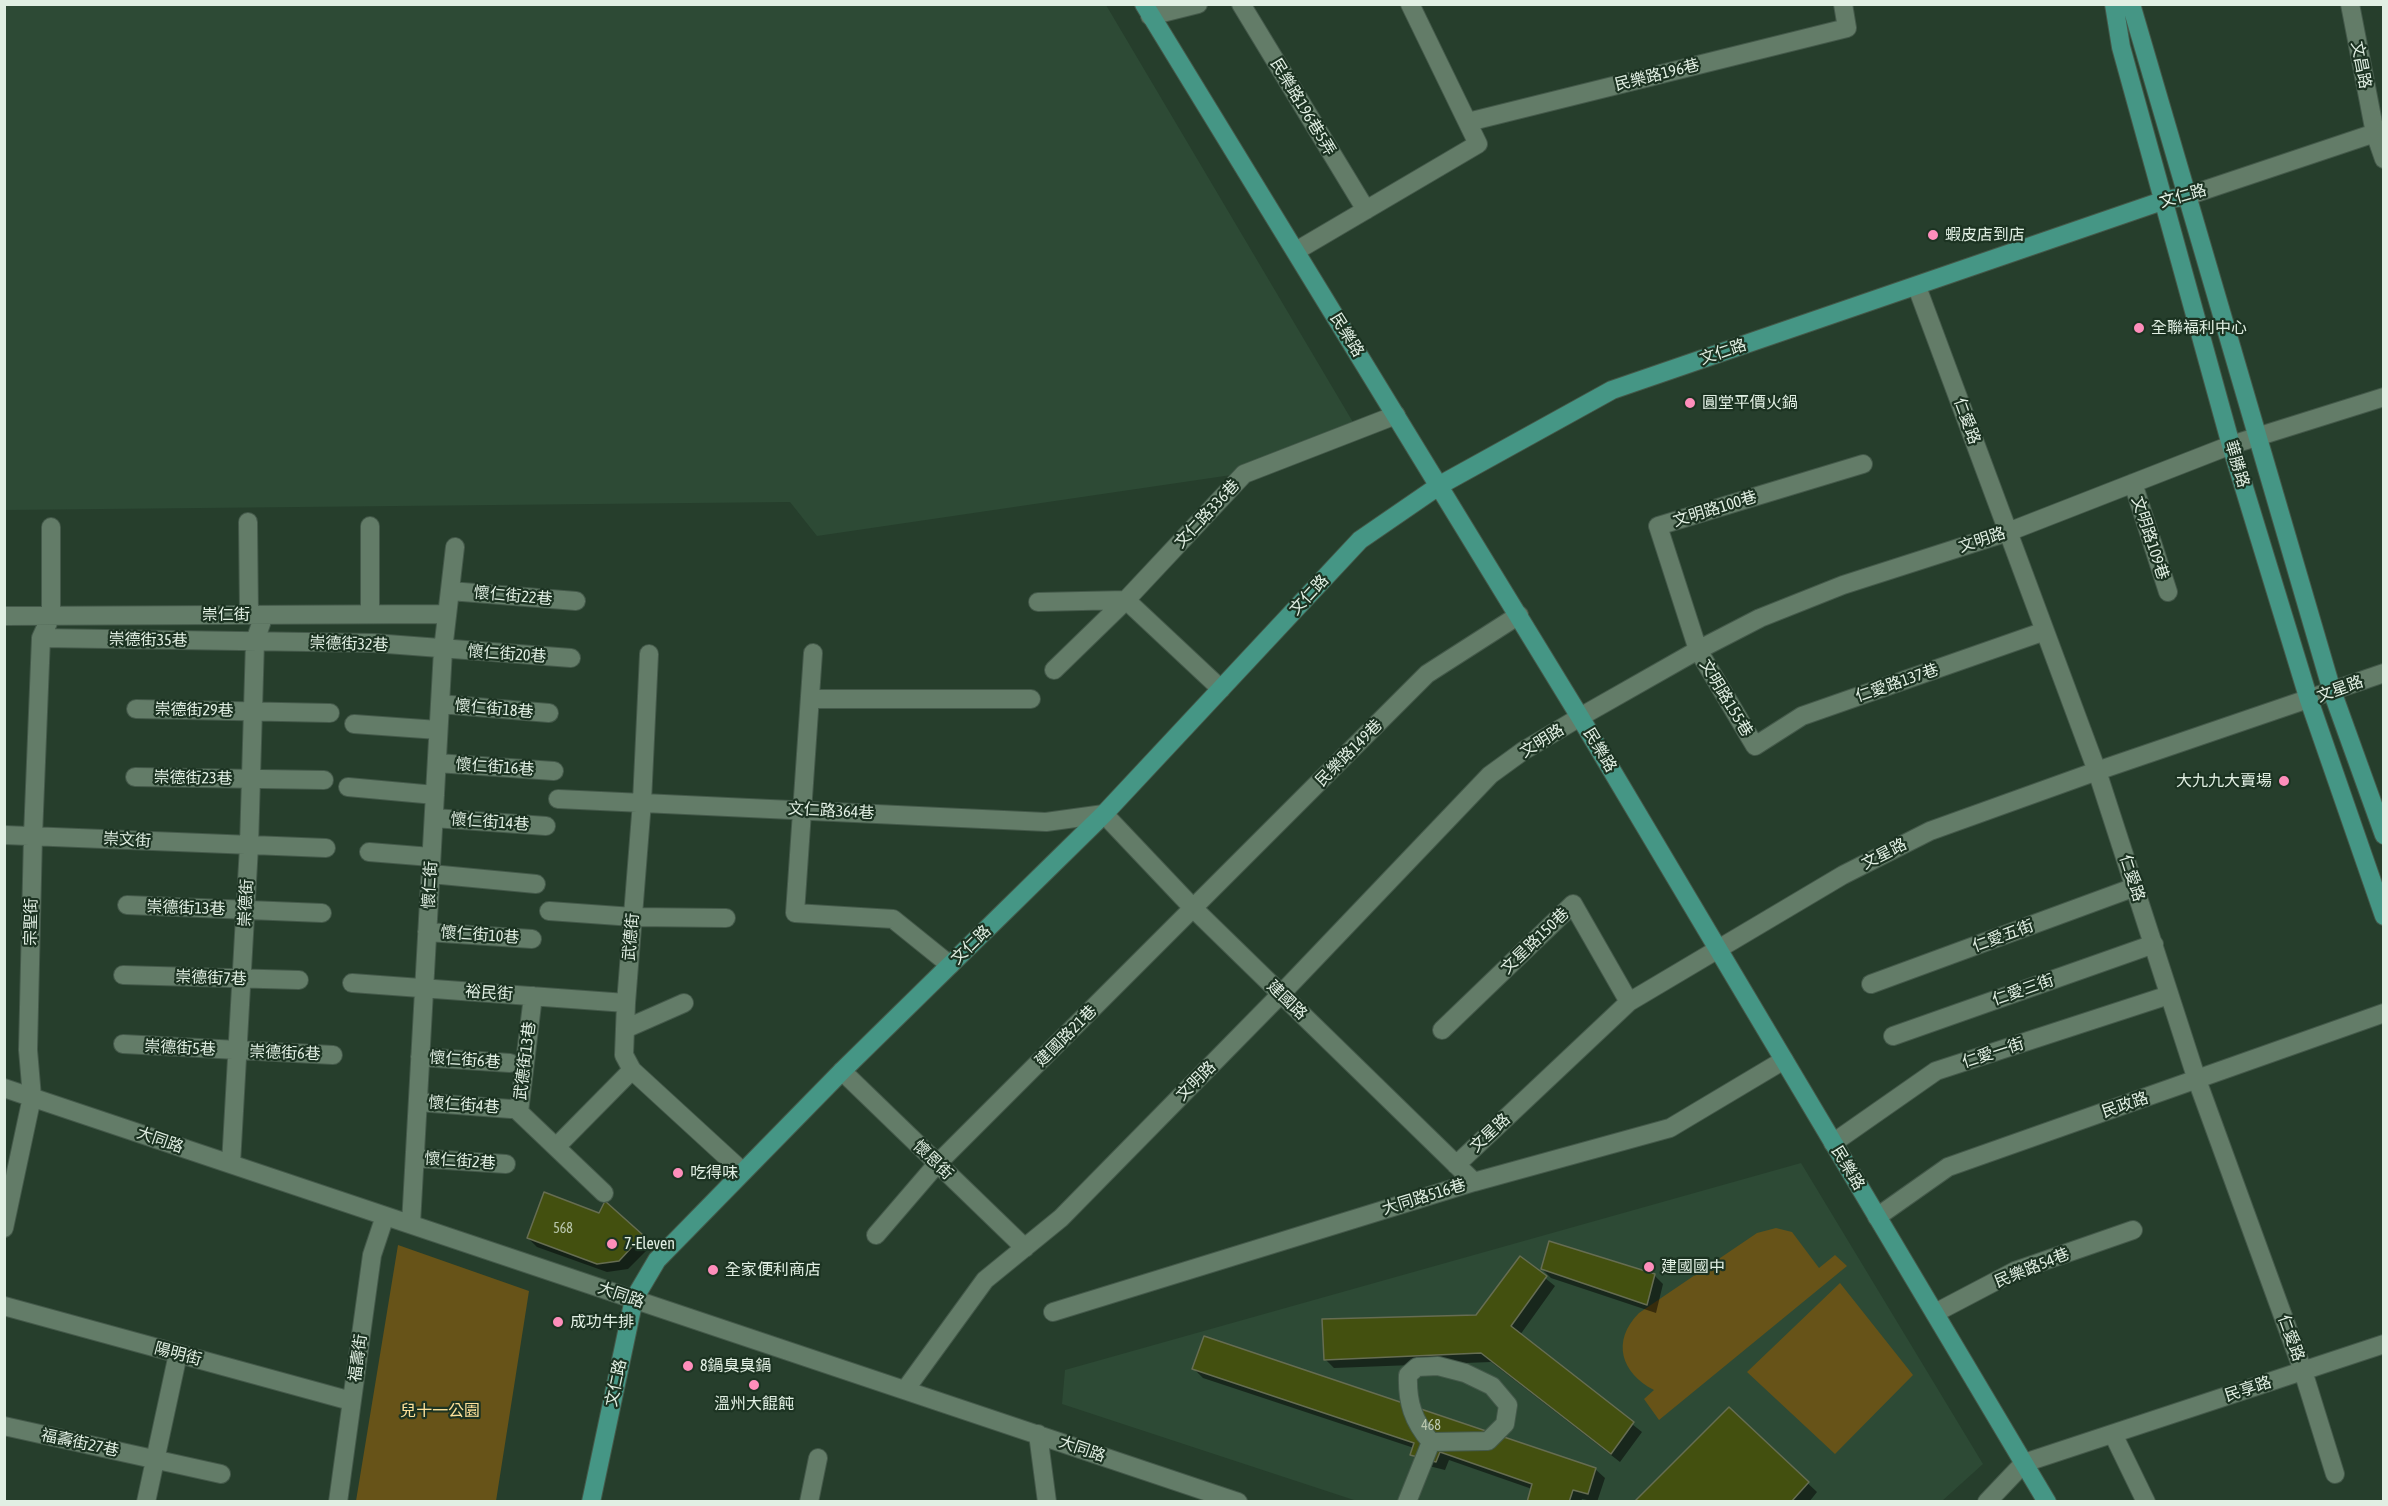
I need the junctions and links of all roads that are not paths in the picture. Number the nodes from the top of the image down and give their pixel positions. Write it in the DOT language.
graph roads {
  1 [pos="1198,4"];
  2 [pos="1241,4"];
  3 [pos="1410,4"];
  4 [pos="1843,4"];
  5 [pos="2114,4"];
  6 [pos="2130,4"];
  7 [pos="2350,4"];
  8 [pos="1147,10"];
  9 [pos="1468,122"];
  10 [pos="2379,132"];
  11 [pos="2384,159"];
  12 [pos="2187,196"];
  13 [pos="2165,200"];
  14 [pos="1366,210"];
  15 [pos="1296,251"];
  16 [pos="1917,287"];
  17 [pos="2384,397"];
  18 [pos="1396,415"];
  19 [pos="2259,437"];
  20 [pos="2231,445"];
  21 [pos="1863,464"];
  22 [pos="2133,483"];
  23 [pos="1440,485"];
  24 [pos="248,522"];
  25 [pos="370,526"];
  26 [pos="51,527"];
  27 [pos="2008,532"];
  28 [pos="454,547"];
  29 [pos="450,591"];
  30 [pos="2168,592"];
  31 [pos="1126,600"];
  32 [pos="576,601"];
  33 [pos="1038,602"];
  34 [pos="370,614"];
  35 [pos="447,614"];
  36 [pos="256,615"];
  37 [pos="1519,615"];
  38 [pos="4,616"];
  39 [pos="51,616"];
  40 [pos="2045,632"];
  41 [pos="41,638"];
  42 [pos="255,641"];
  43 [pos="443,650"];
  44 [pos="1698,650"];
  45 [pos="813,653"];
  46 [pos="649,654"];
  47 [pos="571,658"];
  48 [pos="1054,670"];
  49 [pos="2384,673"];
  50 [pos="1221,689"];
  51 [pos="2331,691"];
  52 [pos="810,699"];
  53 [pos="1031,699"];
  54 [pos="2309,700"];
  55 [pos="440,704"];
  56 [pos="136,709"];
  57 [pos="253,712"];
  58 [pos="330,713"];
  59 [pos="549,713"];
  60 [pos="1580,717"];
  61 [pos="354,724"];
  62 [pos="438,730"];
  63 [pos="1755,746"];
  64 [pos="436,763"];
  65 [pos="554,771"];
  66 [pos="2097,771"];
  67 [pos="135,777"];
  68 [pos="252,779"];
  69 [pos="324,780"];
  70 [pos="348,788"];
  71 [pos="435,795"];
  72 [pos="558,799"];
  73 [pos="642,802"];
  74 [pos="802,810"];
  75 [pos="1104,814"];
  76 [pos="434,818"];
  77 [pos="546,826"];
  78 [pos="2384,834"];
  79 [pos="4,835"];
  80 [pos="33,836"];
  81 [pos="249,846"];
  82 [pos="326,848"];
  83 [pos="369,852"];
  84 [pos="431,865"];
  85 [pos="536,884"];
  86 [pos="2135,887"];
  87 [pos="127,905"];
  88 [pos="1194,909"];
  89 [pos="246,910"];
  90 [pos="549,911"];
  91 [pos="322,913"];
  92 [pos="633,916"];
  93 [pos="2384,916"];
  94 [pos="726,918"];
  95 [pos="427,932"];
  96 [pos="532,939"];
  97 [pos="2154,944"];
  98 [pos="1718,948"];
  99 [pos="950,965"];
  100 [pos="123,975"];
  101 [pos="242,979"];
  102 [pos="299,980"];
  103 [pos="352,983"];
  104 [pos="1871,984"];
  105 [pos="424,988"];
  106 [pos="1281,994"];
  107 [pos="2169,995"];
  108 [pos="533,996"];
  109 [pos="1629,1002"];
  110 [pos="626,1003"];
  111 [pos="684,1003"];
  112 [pos="2384,1013"];
  113 [pos="625,1029"];
  114 [pos="1442,1030"];
  115 [pos="1893,1036"];
  116 [pos="123,1044"];
  117 [pos="237,1051"];
  118 [pos="333,1056"];
  119 [pos="420,1057"];
  120 [pos="1784,1059"];
  121 [pos="510,1063"];
  122 [pos="632,1070"];
  123 [pos="842,1071"];
  124 [pos="2196,1080"];
  125 [pos="4,1088"];
  126 [pos="32,1097"];
  127 [pos="418,1102"];
  128 [pos="511,1108"];
  129 [pos="1833,1143"];
  130 [pos="556,1147"];
  131 [pos="415,1158"];
  132 [pos="231,1164"];
  133 [pos="506,1164"];
  134 [pos="937,1164"];
  135 [pos="1456,1165"];
  136 [pos="742,1171"];
  137 [pos="1474,1182"];
  138 [pos="604,1193"];
  139 [pos="385,1216"];
  140 [pos="1877,1217"];
  141 [pos="411,1224"];
  142 [pos="4,1228"];
  143 [pos="2133,1230"];
  144 [pos="876,1235"];
  145 [pos="1025,1248"];
  146 [pos="634,1299"];
  147 [pos="4,1306"];
  148 [pos="1053,1312"];
  149 [pos="1935,1313"];
  150 [pos="2384,1344"];
  151 [pos="178,1354"];
  152 [pos="2303,1371"];
  153 [pos="905,1390"];
  154 [pos="351,1401"];
  155 [pos="4,1426"];
  156 [pos="1038,1434"];
  157 [pos="2113,1434"];
  158 [pos="1431,1442"];
  159 [pos="818,1458"];
  160 [pos="156,1459"];
  161 [pos="2024,1463"];
  162 [pos="221,1474"];
  163 [pos="2335,1474"];
  164 [pos="146,1502"];
  165 [pos="338,1502"];
  166 [pos="591,1502"];
  167 [pos="809,1502"];
  168 [pos="1047,1502"];
  169 [pos="1238,1502"];
  170 [pos="1407,1502"];
  171 [pos="1987,1502"];
  172 [pos="2047,1502"];
  173 [pos="2146,1502"];
  1 -- 8 [label="street"];
  2 -- 14 [label="street, 民樂路196巷5弄"];
  3 -- 9 [label="street"];
  4 -- 9 [label="street, 民樂路196巷"];
  5 -- 13 [label="main road, 華勝路"];
  6 -- 12 [label="main road, 華勝路"];
  7 -- 10 [label="street, 文昌路"];
  8 -- 15 [label="main road, 民樂路"];
  9 -- 14 [label="street"];
  10 -- 11 [label="street, 文昌路"];
  10 -- 12 [label="street, 文仁路"];
  12 -- 13 [label="main road, 文仁路"];
  12 -- 19 [label="main road, 華勝路"];
  13 -- 16 [label="main road, 文仁路"];
  13 -- 20 [label="main road, 華勝路"];
  14 -- 15 [label="street"];
  15 -- 18 [label="main road, 民樂路"];
  16 -- 23 [label="main road, 文仁路"];
  16 -- 27 [label="street, 仁愛路"];
  17 -- 19 [label="street, 文明路"];
  18 -- 23 [label="main road, 民樂路"];
  18 -- 31 [label="street, 文仁路336巷"];
  19 -- 20 [label="street, 文明路"];
  19 -- 51 [label="main road, 華勝路"];
  20 -- 22 [label="street, 文明路"];
  20 -- 54 [label="main road, 華勝路"];
  21 -- 44 [label="street, 文明路100巷"];
  22 -- 27 [label="street, 文明路"];
  22 -- 30 [label="street, 文明路109巷"];
  23 -- 37 [label="main road, 民樂路"];
  23 -- 50 [label="main road, 文仁路"];
  24 -- 36 [label="street, 崇德街"];
  25 -- 34 [label="street"];
  26 -- 39 [label="street"];
  27 -- 40 [label="street, 仁愛路"];
  27 -- 44 [label="street, 文明路"];
  28 -- 29 [label="street, 懷仁街"];
  29 -- 32 [label="street, 懷仁街22巷"];
  29 -- 35 [label="street, 懷仁街"];
  31 -- 33 [label="street"];
  31 -- 48 [label="street, 文仁路336巷"];
  31 -- 50 [label="street"];
  34 -- 35 [label="street, 崇仁街"];
  34 -- 36 [label="street, 崇仁街"];
  35 -- 43 [label="street, 懷仁街"];
  36 -- 39 [label="street, 崇仁街"];
  36 -- 42 [label="street, 崇德街"];
  37 -- 60 [label="main road, 民樂路"];
  37 -- 88 [label="street, 民樂路149巷"];
  38 -- 39 [label="street, 崇仁街"];
  39 -- 41 [label="street, 宗聖街"];
  40 -- 63 [label="street, 仁愛路137巷"];
  40 -- 66 [label="street, 仁愛路"];
  41 -- 42 [label="street, 崇德街35巷"];
  41 -- 80 [label="street, 宗聖街"];
  42 -- 43 [label="street, 崇德街32巷"];
  42 -- 57 [label="street, 崇德街"];
  43 -- 47 [label="street, 懷仁街20巷"];
  43 -- 55 [label="street, 懷仁街"];
  44 -- 60 [label="street, 文明路"];
  44 -- 63 [label="street, 文明路155巷"];
  45 -- 52 [label="street"];
  46 -- 73 [label="street, 武德街"];
  49 -- 51 [label="street, 文星路"];
  50 -- 75 [label="main road, 文仁路"];
  51 -- 54 [label="street, 文星路"];
  51 -- 78 [label="main road, 華勝路"];
  52 -- 53 [label="street"];
  52 -- 74 [label="street"];
  54 -- 66 [label="street, 文星路"];
  54 -- 93 [label="main road, 華勝路"];
  55 -- 59 [label="street, 懷仁街18巷"];
  55 -- 62 [label="street, 懷仁街"];
  56 -- 57 [label="street, 崇德街29巷"];
  57 -- 58 [label="street, 崇德街29巷"];
  57 -- 68 [label="street, 崇德街"];
  60 -- 98 [label="main road, 民樂路"];
  60 -- 106 [label="street, 文明路"];
  61 -- 62 [label="street"];
  62 -- 64 [label="street, 懷仁街"];
  64 -- 65 [label="street, 懷仁街16巷"];
  64 -- 71 [label="street, 懷仁街"];
  66 -- 86 [label="street, 仁愛路"];
  66 -- 98 [label="street, 文星路"];
  67 -- 68 [label="street, 崇德街23巷"];
  68 -- 69 [label="street, 崇德街23巷"];
  68 -- 81 [label="street, 崇德街"];
  70 -- 71 [label="street"];
  71 -- 76 [label="street, 懷仁街"];
  72 -- 73 [label="street, 文仁路364巷"];
  73 -- 74 [label="street, 文仁路364巷"];
  73 -- 92 [label="street, 武德街"];
  74 -- 75 [label="street, 文仁路364巷"];
  74 -- 99 [label="street"];
  75 -- 88 [label="street, 建國路"];
  75 -- 99 [label="main road, 文仁路"];
  76 -- 77 [label="street, 懷仁街14巷"];
  76 -- 84 [label="street, 懷仁街"];
  79 -- 80 [label="street, 崇文街"];
  80 -- 81 [label="street, 崇文街"];
  80 -- 126 [label="street, 宗聖街"];
  81 -- 82 [label="street, 崇文街"];
  81 -- 89 [label="street, 崇德街"];
  83 -- 84 [label="street"];
  84 -- 85 [label="street"];
  84 -- 95 [label="street, 懷仁街"];
  86 -- 97 [label="street, 仁愛路"];
  86 -- 104 [label="street, 仁愛五街"];
  87 -- 89 [label="street, 崇德街13巷"];
  88 -- 106 [label="street, 建國路"];
  88 -- 134 [label="street, 建國路21巷"];
  89 -- 91 [label="street, 崇德街13巷"];
  89 -- 101 [label="street, 崇德街"];
  90 -- 92 [label="street"];
  92 -- 94 [label="street"];
  92 -- 110 [label="street, 武德街"];
  95 -- 96 [label="street, 懷仁街10巷"];
  95 -- 105 [label="street, 懷仁街"];
  97 -- 107 [label="street, 仁愛路"];
  97 -- 115 [label="street, 仁愛三街"];
  98 -- 109 [label="street, 文星路"];
  98 -- 120 [label="main road, 民樂路"];
  99 -- 123 [label="main road, 文仁路"];
  100 -- 101 [label="street, 崇德街7巷"];
  101 -- 102 [label="street, 崇德街7巷"];
  101 -- 117 [label="street, 崇德街"];
  103 -- 105 [label="street, 裕民街"];
  105 -- 108 [label="street, 裕民街"];
  105 -- 119 [label="street, 懷仁街"];
  106 -- 135 [label="street, 建國路"];
  106 -- 145 [label="street, 文明路"];
  107 -- 124 [label="street, 仁愛路"];
  107 -- 129 [label="street, 仁愛一街"];
  108 -- 110 [label="street, 裕民街"];
  108 -- 130 [label="street, 武德街13巷"];
  109 -- 114 [label="street, 文星路150巷"];
  109 -- 135 [label="street, 文星路"];
  110 -- 113 [label="street, 武德街"];
  111 -- 113 [label="street"];
  112 -- 124 [label="street, 民政路"];
  113 -- 122 [label="street, 武德街"];
  116 -- 117 [label="street, 崇德街5巷"];
  117 -- 118 [label="street, 崇德街6巷"];
  117 -- 132 [label="street, 崇德街"];
  119 -- 121 [label="street, 懷仁街6巷"];
  119 -- 127 [label="street, 懷仁街"];
  120 -- 129 [label="main road, 民樂路"];
  120 -- 137 [label="street, 大同路516巷"];
  122 -- 130 [label="street"];
  122 -- 136 [label="street"];
  123 -- 134 [label="street, 懷恩街"];
  123 -- 136 [label="main road, 文仁路"];
  124 -- 140 [label="street, 民政路"];
  124 -- 152 [label="street, 仁愛路"];
  125 -- 126 [label="street, 大同路"];
  126 -- 132 [label="street, 大同路"];
  126 -- 142 [label="street, 宗聖街"];
  127 -- 128 [label="street, 懷仁街4巷"];
  127 -- 131 [label="street, 懷仁街"];
  129 -- 140 [label="main road, 民樂路"];
  130 -- 138 [label="street, 武德街13巷"];
  131 -- 133 [label="street, 懷仁街2巷"];
  131 -- 141 [label="street, 懷仁街"];
  132 -- 139 [label="street, 大同路"];
  134 -- 144 [label="street, 建國路21巷"];
  134 -- 145 [label="street, 懷恩街"];
  135 -- 137 [label="street, 建國路"];
  136 -- 146 [label="main road, 文仁路"];
  137 -- 148 [label="street, 大同路516巷"];
  139 -- 141 [label="street, 大同路"];
  139 -- 154 [label="street, 福壽街"];
  140 -- 149 [label="main road, 民樂路"];
  141 -- 146 [label="street, 大同路"];
  143 -- 149 [label="street, 民樂路54巷"];
  145 -- 153 [label="street, 文明路"];
  146 -- 153 [label="street, 大同路"];
  146 -- 166 [label="main road, 文仁路"];
  147 -- 151 [label="street, 陽明街"];
  149 -- 161 [label="main road, 民樂路"];
  150 -- 152 [label="street, 民享路"];
  151 -- 154 [label="street, 陽明街"];
  151 -- 160 [label="street"];
  152 -- 157 [label="street, 民享路"];
  152 -- 163 [label="street, 仁愛路"];
  153 -- 156 [label="street, 大同路"];
  154 -- 165 [label="street, 福壽街"];
  155 -- 160 [label="street, 福壽街27巷"];
  156 -- 168 [label="street"];
  156 -- 169 [label="street, 大同路"];
  157 -- 161 [label="street, 民享路"];
  157 -- 173 [label="street"];
  158 -- 158 [label="street"];
  158 -- 170 [label="street"];
  159 -- 167 [label="street"];
  160 -- 162 [label="street, 福壽街27巷"];
  160 -- 164 [label="street"];
  161 -- 171 [label="street, 民享路"];
  161 -- 172 [label="main road, 民樂路"];
}
